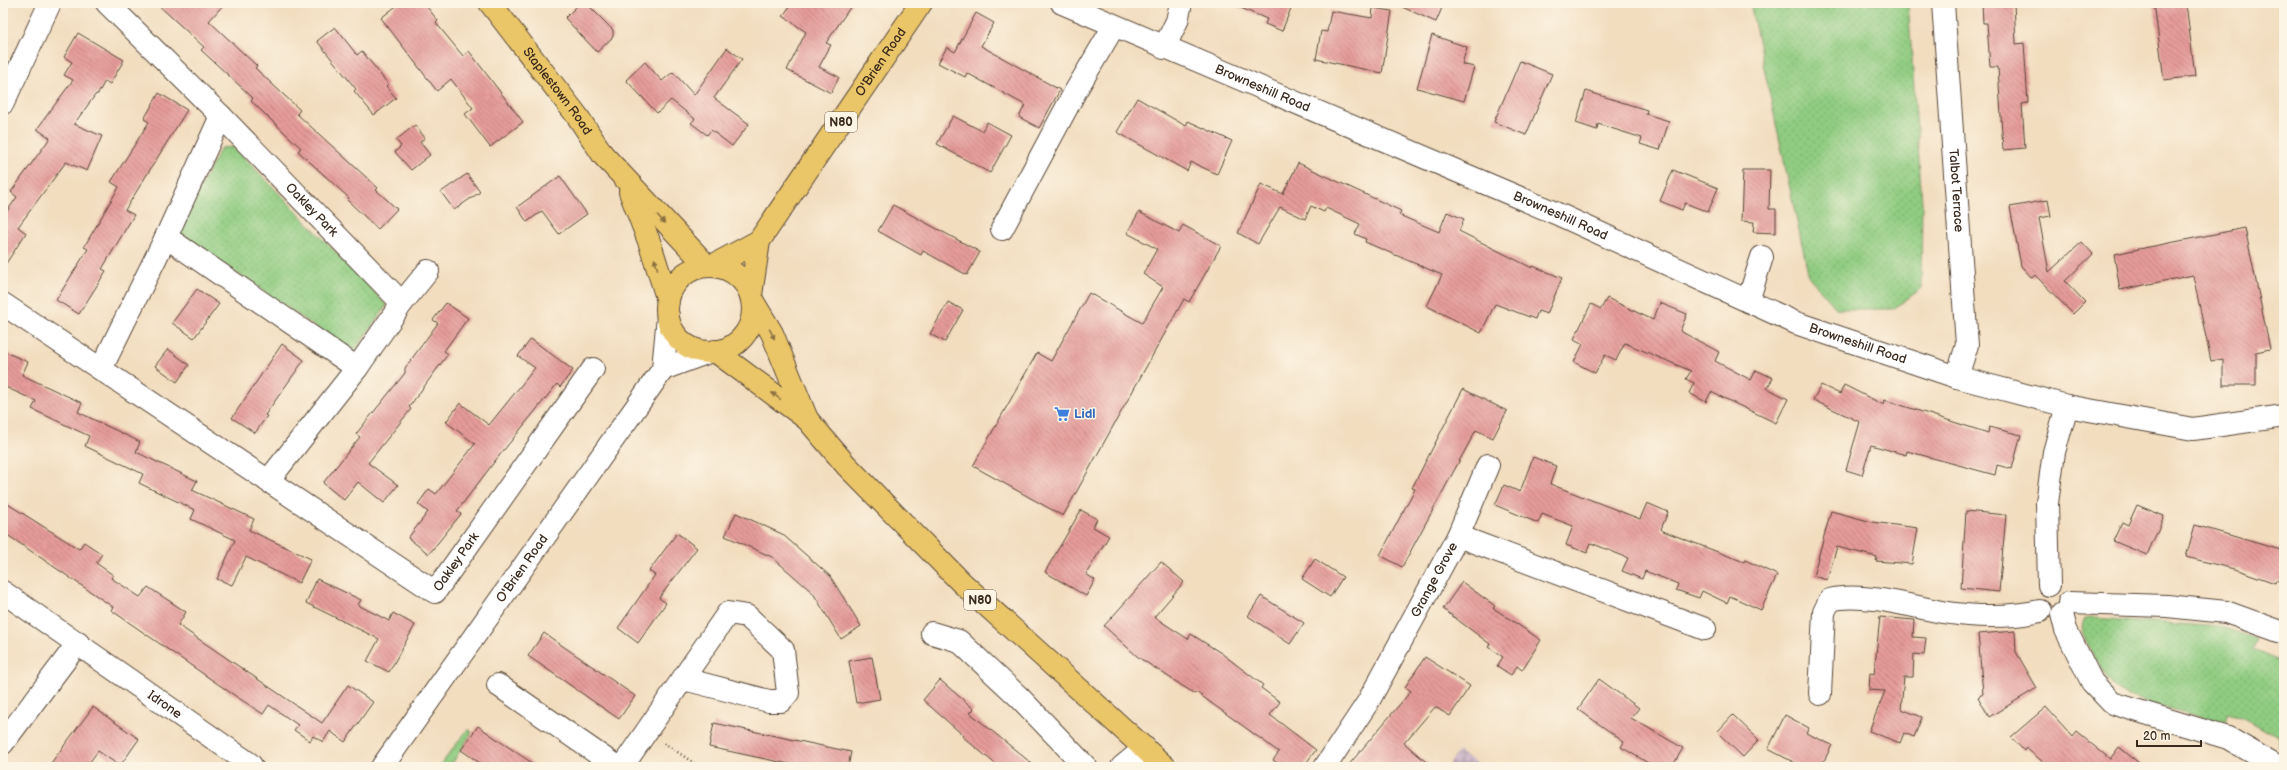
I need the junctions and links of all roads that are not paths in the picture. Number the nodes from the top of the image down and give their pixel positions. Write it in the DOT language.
graph roads {
  1 [pos="106,3"];
  2 [pos="490,3"];
  3 [pos="921,3"];
  4 [pos="1062,3"];
  5 [pos="1181,3"];
  6 [pos="1943,3"];
  7 [pos="42,6"];
  8 [pos="1114,26"];
  9 [pos="1164,48"];
  10 [pos="3,103"];
  11 [pos="221,116"];
  12 [pos="625,179"];
  13 [pos="1002,229"];
  14 [pos="166,237"];
  15 [pos="759,241"];
  16 [pos="1762,257"];
  17 [pos="709,266"];
  18 [pos="428,271"];
  19 [pos="752,298"];
  20 [pos="1748,301"];
  21 [pos="402,303"];
  22 [pos="3,304"];
  23 [pos="668,309"];
  24 [pos="712,351"];
  25 [pos="358,368"];
  26 [pos="101,369"];
  27 [pos="593,369"];
  28 [pos="663,369"];
  29 [pos="1957,377"];
  30 [pos="2067,406"];
  31 [pos="2284,416"];
  32 [pos="807,419"];
  33 [pos="1488,465"];
  34 [pos="268,481"];
  35 [pos="1458,536"];
  36 [pos="2049,585"];
  37 [pos="3,592"];
  38 [pos="2066,609"];
  39 [pos="2040,611"];
  40 [pos="1705,629"];
  41 [pos="932,633"];
  42 [pos="2284,633"];
  43 [pos="78,643"];
  44 [pos="684,679"];
  45 [pos="498,685"];
  46 [pos="1820,694"];
  47 [pos="3,743"];
  48 [pos="1145,748"];
  49 [pos="252,767"];
  50 [pos="382,767"];
  51 [pos="617,767"];
  52 [pos="622,767"];
  53 [pos="1086,767"];
  54 [pos="1122,767"];
  55 [pos="1166,767"];
  56 [pos="1325,767"];
  57 [pos="2278,767"];
  1 -- 11 [label="street, Oakley Park"];
  2 -- 12 [label="main road, Staplestown Road"];
  3 -- 15 [label="main road, O'Brien Road / N80"];
  4 -- 8 [label="street, Browneshill Road"];
  5 -- 9 [label="street"];
  6 -- 29 [label="street, Talbot Terrace"];
  7 -- 10 [label="street"];
  8 -- 9 [label="street, Browneshill Road"];
  8 -- 13 [label="street"];
  9 -- 20 [label="street, Browneshill Road"];
  11 -- 14 [label="street"];
  11 -- 21 [label="street, Oakley Park"];
  12 -- 17 [label="main road, Staplestown Road, one-way"];
  23 -- 12 [label="main road, Staplestown Road, one-way"];
  14 -- 25 [label="street"];
  14 -- 26 [label="street"];
  15 -- 17 [label="main road, O'Brien Road / N80"];
  15 -- 19 [label="main road, O'Brien Road / N80"];
  16 -- 20 [label="street"];
  17 -- 19 [label="main road, N80"];
  17 -- 23 [label="main road, N80"];
  18 -- 21 [label="street"];
  19 -- 24 [label="main road, N80"];
  19 -- 32 [label="main road, N80, one-way"];
  20 -- 29 [label="street, Browneshill Road"];
  21 -- 25 [label="street"];
  22 -- 26 [label="street, Oakley Park"];
  23 -- 24 [label="main road, N80"];
  23 -- 28 [label="street, O'Brien Road"];
  24 -- 28 [label="street"];
  32 -- 24 [label="main road, N80, one-way"];
  25 -- 34 [label="street"];
  26 -- 34 [label="street, Oakley Park"];
  27 -- 34 [label="street, Oakley Park"];
  28 -- 50 [label="street, O'Brien Road"];
  29 -- 30 [label="street, Browneshill Road"];
  30 -- 31 [label="street, Browneshill Road"];
  30 -- 36 [label="street"];
  32 -- 48 [label="main road, N80"];
  33 -- 35 [label="street"];
  35 -- 40 [label="street, Grange Grove"];
  35 -- 56 [label="street, Grange Grove"];
  36 -- 38 [label="street"];
  36 -- 39 [label="street"];
  37 -- 43 [label="street, Idrone"];
  38 -- 39 [label="street"];
  38 -- 42 [label="street"];
  38 -- 57 [label="street"];
  39 -- 46 [label="street"];
  41 -- 53 [label="street"];
  43 -- 47 [label="street"];
  43 -- 49 [label="street, Idrone"];
  44 -- 44 [label="street"];
  44 -- 52 [label="street"];
  45 -- 51 [label="street"];
  48 -- 54 [label="street"];
  48 -- 55 [label="main road, N80"];
}
